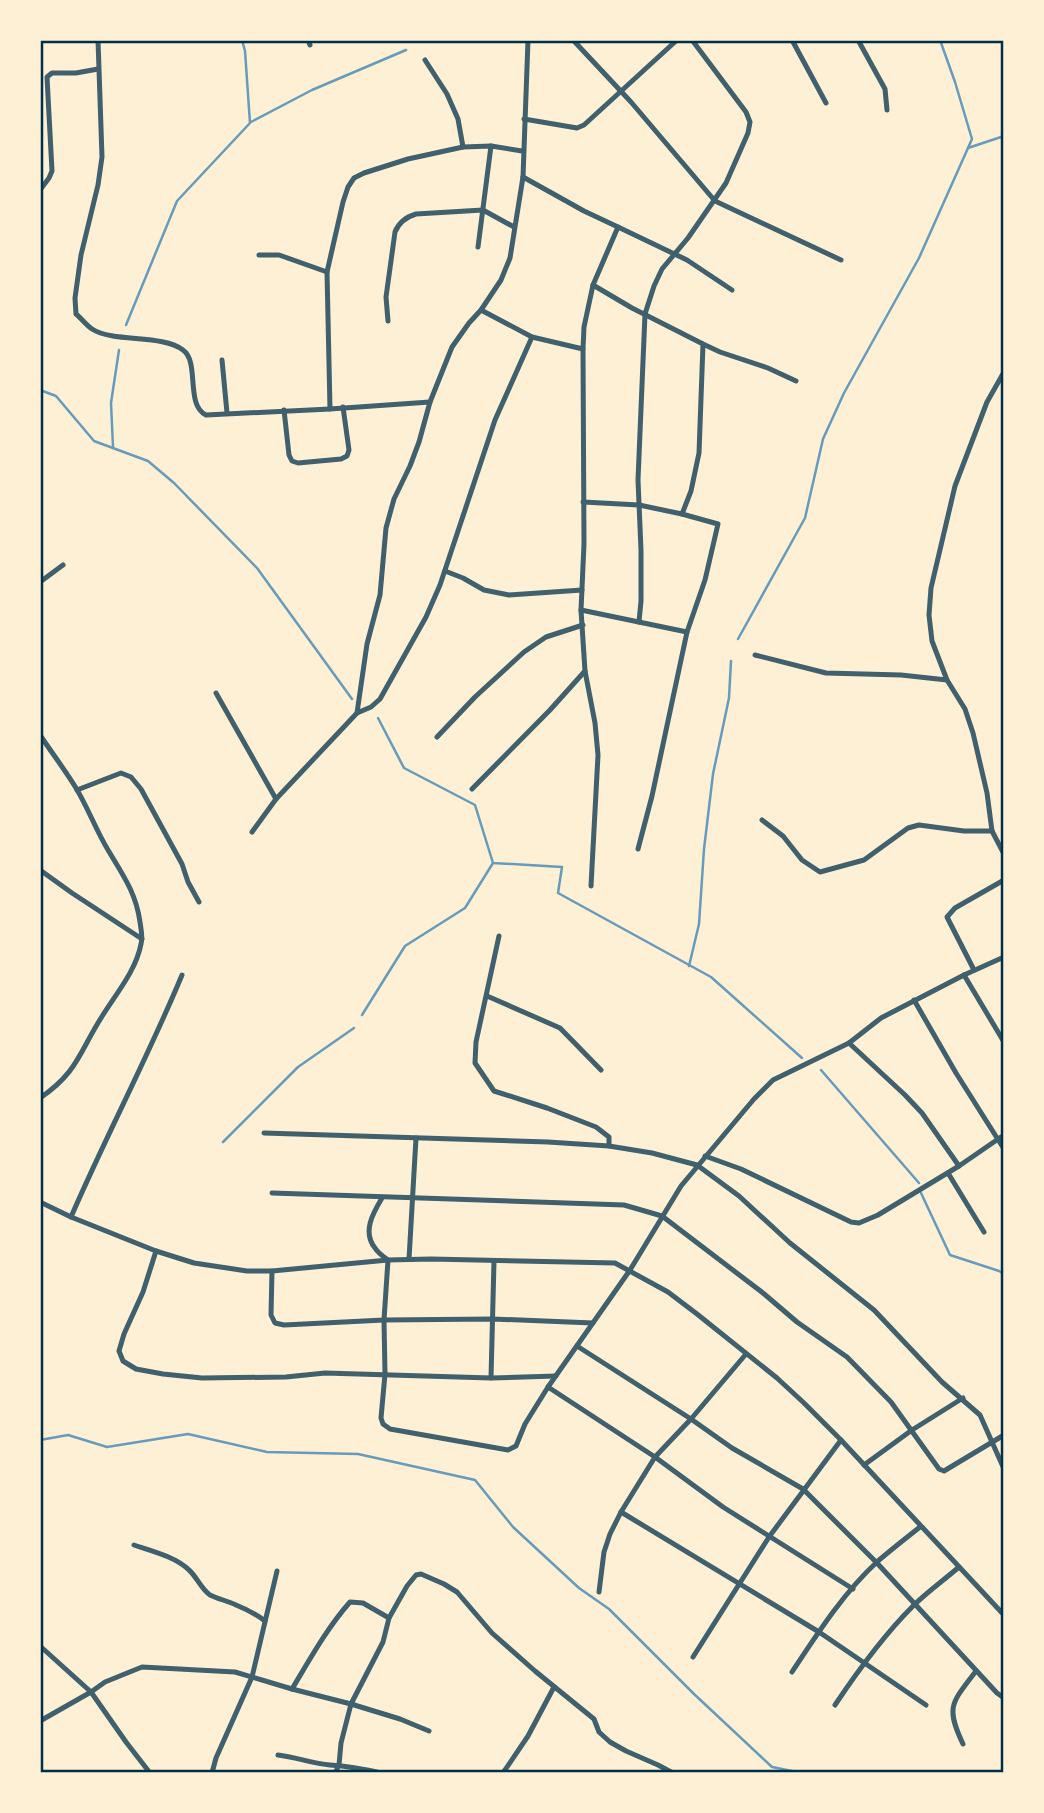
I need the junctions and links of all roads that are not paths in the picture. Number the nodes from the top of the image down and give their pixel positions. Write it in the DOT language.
graph roads {
  1 [pos="98,40"];
  2 [pos="528,40"];
  3 [pos="573,40"];
  4 [pos="677,40"];
  5 [pos="692,40"];
  6 [pos="792,40"];
  7 [pos="858,40"];
  8 [pos="425,60"];
  9 [pos="99,69"];
  10 [pos="620,91"];
  11 [pos="826,103"];
  12 [pos="887,110"];
  13 [pos="524,118"];
  14 [pos="491,146"];
  15 [pos="463,147"];
  16 [pos="522,151"];
  17 [pos="523,177"];
  18 [pos="40,190"];
  19 [pos="715,201"];
  20 [pos="484,210"];
  21 [pos="514,227"];
  22 [pos="618,227"];
  23 [pos="478,247"];
  24 [pos="673,254"];
  25 [pos="259,255"];
  26 [pos="841,260"];
  27 [pos="327,272"];
  28 [pos="593,285"];
  29 [pos="732,290"];
  30 [pos="481,310"];
  31 [pos="645,314"];
  32 [pos="388,321"];
  33 [pos="532,337"];
  34 [pos="703,345"];
  35 [pos="583,349"];
  36 [pos="222,360"];
  37 [pos="1004,372"];
  38 [pos="796,381"];
  39 [pos="430,402"];
  40 [pos="343,407"];
  41 [pos="330,409"];
  42 [pos="284,410"];
  43 [pos="227,413"];
  44 [pos="583,502"];
  45 [pos="639,506"];
  46 [pos="682,514"];
  47 [pos="63,565"];
  48 [pos="445,571"];
  49 [pos="40,582"];
  50 [pos="582,590"];
  51 [pos="581,610"];
  52 [pos="639,622"];
  53 [pos="583,625"];
  54 [pos="687,632"];
  55 [pos="755,655"];
  56 [pos="585,671"];
  57 [pos="947,680"];
  58 [pos="216,692"];
  59 [pos="357,713"];
  60 [pos="40,735"];
  61 [pos="437,737"];
  62 [pos="472,789"];
  63 [pos="77,790"];
  64 [pos="276,799"];
  65 [pos="762,820"];
  66 [pos="992,831"];
  67 [pos="252,832"];
  68 [pos="638,849"];
  69 [pos="1004,854"];
  70 [pos="40,870"];
  71 [pos="1004,880"];
  72 [pos="590,886"];
  73 [pos="199,902"];
  74 [pos="499,936"];
  75 [pos="142,939"];
  76 [pos="1004,957"];
  77 [pos="974,970"];
  78 [pos="182,975"];
  79 [pos="964,975"];
  80 [pos="486,996"];
  81 [pos="914,1000"];
  82 [pos="1004,1042"];
  83 [pos="849,1043"];
  84 [pos="600,1070"];
  85 [pos="40,1098"];
  86 [pos="264,1133"];
  87 [pos="1004,1135"];
  88 [pos="416,1138"];
  89 [pos="997,1139"];
  90 [pos="610,1146"];
  91 [pos="1004,1149"];
  92 [pos="705,1156"];
  93 [pos="697,1165"];
  94 [pos="959,1166"];
  95 [pos="948,1172"];
  96 [pos="272,1192"];
  97 [pos="414,1196"];
  98 [pos="382,1198"];
  99 [pos="40,1202"];
  100 [pos="662,1216"];
  101 [pos="71,1217"];
  102 [pos="984,1232"];
  103 [pos="156,1251"];
  104 [pos="409,1259"];
  105 [pos="388,1260"];
  106 [pos="494,1261"];
  107 [pos="629,1270"];
  108 [pos="272,1271"];
  109 [pos="493,1319"];
  110 [pos="384,1320"];
  111 [pos="593,1323"];
  112 [pos="578,1346"];
  113 [pos="746,1354"];
  114 [pos="385,1374"];
  115 [pos="556,1376"];
  116 [pos="491,1378"];
  117 [pos="548,1387"];
  118 [pos="963,1398"];
  119 [pos="691,1419"];
  120 [pos="912,1430"];
  121 [pos="1004,1435"];
  122 [pos="841,1440"];
  123 [pos="991,1442"];
  124 [pos="654,1457"];
  125 [pos="864,1465"];
  126 [pos="1004,1469"];
  127 [pos="803,1489"];
  128 [pos="621,1513"];
  129 [pos="920,1527"];
  130 [pos="769,1536"];
  131 [pos="134,1545"];
  132 [pos="877,1563"];
  133 [pos="959,1567"];
  134 [pos="276,1571"];
  135 [pos="739,1584"];
  136 [pos="853,1589"];
  137 [pos="599,1592"];
  138 [pos="915,1604"];
  139 [pos="1004,1615"];
  140 [pos="389,1618"];
  141 [pos="265,1621"];
  142 [pos="819,1632"];
  143 [pos="40,1646"];
  144 [pos="693,1657"];
  145 [pos="863,1663"];
  146 [pos="976,1671"];
  147 [pos="792,1672"];
  148 [pos="252,1677"];
  149 [pos="554,1687"];
  150 [pos="292,1689"];
  151 [pos="91,1692"];
  152 [pos="1004,1698"];
  153 [pos="351,1703"];
  154 [pos="835,1705"];
  155 [pos="926,1705"];
  156 [pos="40,1721"];
  157 [pos="429,1731"];
  158 [pos="963,1744"];
  159 [pos="278,1755"];
  160 [pos="339,1765"];
  161 [pos="150,1773"];
  162 [pos="212,1773"];
  163 [pos="335,1773"];
  164 [pos="381,1773"];
  165 [pos="503,1773"];
  166 [pos="673,1773"];
  1 -- 9 [label="street"];
  2 -- 13 [label="street"];
  3 -- 10 [label="street"];
  4 -- 10 [label="street"];
  5 -- 19 [label="street"];
  6 -- 11 [label="street"];
  7 -- 12 [label="street"];
  8 -- 15 [label="street"];
  9 -- 18 [label="street"];
  9 -- 43 [label="street"];
  10 -- 13 [label="street"];
  10 -- 19 [label="street"];
  13 -- 16 [label="street"];
  14 -- 15 [label="street"];
  14 -- 16 [label="street"];
  14 -- 20 [label="street"];
  15 -- 27 [label="street"];
  16 -- 17 [label="street"];
  17 -- 21 [label="street"];
  17 -- 22 [label="street"];
  19 -- 24 [label="street"];
  19 -- 26 [label="street"];
  20 -- 21 [label="street"];
  20 -- 23 [label="street"];
  20 -- 32 [label="street"];
  21 -- 30 [label="street"];
  22 -- 24 [label="street"];
  22 -- 28 [label="street"];
  24 -- 29 [label="street"];
  24 -- 31 [label="street"];
  25 -- 27 [label="street"];
  27 -- 41 [label="street"];
  28 -- 31 [label="street"];
  28 -- 35 [label="street"];
  30 -- 33 [label="street"];
  30 -- 39 [label="street"];
  31 -- 34 [label="street"];
  31 -- 45 [label="street"];
  33 -- 35 [label="street"];
  33 -- 48 [label="street"];
  34 -- 38 [label="street"];
  34 -- 46 [label="street"];
  35 -- 44 [label="street"];
  36 -- 43 [label="street"];
  37 -- 57 [label="street"];
  39 -- 40 [label="street"];
  39 -- 59 [label="street"];
  40 -- 41 [label="street"];
  40 -- 42 [label="street"];
  41 -- 42 [label="street"];
  42 -- 43 [label="street"];
  44 -- 45 [label="street"];
  44 -- 50 [label="street"];
  45 -- 46 [label="street"];
  45 -- 52 [label="street"];
  46 -- 54 [label="street"];
  47 -- 49 [label="street"];
  48 -- 50 [label="street"];
  48 -- 59 [label="street"];
  50 -- 51 [label="street"];
  51 -- 52 [label="street"];
  51 -- 53 [label="street"];
  52 -- 54 [label="street"];
  53 -- 56 [label="street"];
  53 -- 61 [label="street"];
  54 -- 68 [label="street"];
  55 -- 57 [label="street"];
  56 -- 62 [label="street"];
  56 -- 72 [label="street"];
  57 -- 66 [label="street"];
  58 -- 64 [label="street"];
  59 -- 64 [label="street"];
  60 -- 63 [label="street"];
  63 -- 73 [label="street"];
  63 -- 75 [label="street"];
  64 -- 67 [label="street"];
  65 -- 66 [label="street"];
  66 -- 69 [label="street"];
  70 -- 75 [label="street"];
  71 -- 77 [label="street"];
  74 -- 80 [label="street"];
  75 -- 85 [label="street"];
  76 -- 77 [label="street"];
  77 -- 79 [label="street"];
  78 -- 101 [label="street"];
  79 -- 81 [label="street"];
  79 -- 82 [label="street"];
  80 -- 84 [label="street"];
  80 -- 90 [label="street"];
  81 -- 83 [label="street"];
  81 -- 89 [label="street"];
  83 -- 92 [label="street"];
  83 -- 94 [label="street"];
  86 -- 88 [label="street"];
  87 -- 89 [label="street"];
  88 -- 90 [label="street"];
  88 -- 97 [label="street"];
  89 -- 91 [label="street"];
  89 -- 94 [label="street"];
  90 -- 93 [label="street"];
  92 -- 93 [label="street"];
  92 -- 95 [label="street"];
  93 -- 100 [label="street"];
  93 -- 118 [label="street"];
  94 -- 95 [label="street"];
  95 -- 102 [label="street"];
  96 -- 98 [label="street"];
  97 -- 98 [label="street"];
  97 -- 100 [label="street"];
  97 -- 104 [label="street"];
  98 -- 105 [label="street"];
  99 -- 101 [label="street"];
  100 -- 107 [label="street"];
  100 -- 120 [label="street"];
  101 -- 103 [label="street"];
  103 -- 108 [label="street"];
  103 -- 114 [label="street"];
  104 -- 105 [label="street"];
  104 -- 106 [label="street"];
  105 -- 108 [label="street"];
  105 -- 110 [label="street"];
  106 -- 107 [label="street"];
  106 -- 109 [label="street"];
  107 -- 111 [label="street"];
  107 -- 113 [label="street"];
  108 -- 110 [label="street"];
  109 -- 110 [label="street"];
  109 -- 111 [label="street"];
  109 -- 116 [label="street"];
  110 -- 114 [label="street"];
  111 -- 112 [label="street"];
  112 -- 115 [label="street"];
  112 -- 119 [label="street"];
  113 -- 119 [label="street"];
  113 -- 122 [label="street"];
  114 -- 116 [label="street"];
  114 -- 117 [label="street"];
  115 -- 116 [label="street"];
  115 -- 117 [label="street"];
  117 -- 124 [label="street"];
  118 -- 120 [label="street"];
  118 -- 123 [label="street"];
  119 -- 124 [label="street"];
  119 -- 127 [label="street"];
  120 -- 123 [label="street"];
  120 -- 125 [label="street"];
  121 -- 123 [label="street"];
  122 -- 125 [label="street"];
  122 -- 127 [label="street"];
  123 -- 126 [label="street"];
  124 -- 128 [label="street"];
  124 -- 130 [label="street"];
  125 -- 129 [label="street"];
  127 -- 130 [label="street"];
  127 -- 132 [label="street"];
  128 -- 135 [label="street"];
  128 -- 137 [label="street"];
  129 -- 132 [label="street"];
  129 -- 133 [label="street"];
  130 -- 135 [label="street"];
  130 -- 136 [label="street"];
  131 -- 141 [label="street"];
  132 -- 136 [label="street"];
  132 -- 138 [label="street"];
  133 -- 138 [label="street"];
  133 -- 139 [label="street"];
  134 -- 141 [label="street"];
  135 -- 142 [label="street"];
  135 -- 144 [label="street"];
  136 -- 142 [label="street"];
  138 -- 145 [label="street"];
  138 -- 146 [label="street"];
  140 -- 149 [label="street"];
  140 -- 150 [label="street"];
  140 -- 153 [label="street"];
  141 -- 148 [label="street"];
  142 -- 145 [label="street"];
  142 -- 147 [label="street"];
  143 -- 151 [label="street"];
  145 -- 154 [label="street"];
  145 -- 155 [label="street"];
  146 -- 152 [label="street"];
  146 -- 158 [label="street"];
  148 -- 150 [label="street"];
  148 -- 151 [label="street"];
  148 -- 162 [label="street"];
  149 -- 165 [label="street"];
  149 -- 166 [label="street"];
  150 -- 153 [label="street"];
  151 -- 156 [label="street"];
  151 -- 161 [label="street"];
  153 -- 157 [label="street"];
  153 -- 160 [label="street"];
  159 -- 160 [label="street"];
  160 -- 163 [label="street"];
  160 -- 164 [label="street"];
}
